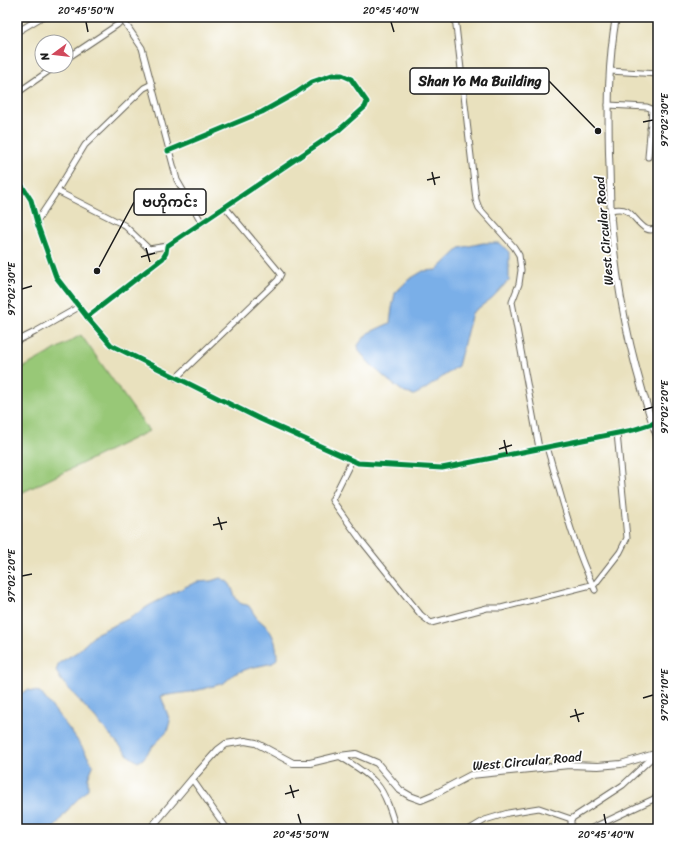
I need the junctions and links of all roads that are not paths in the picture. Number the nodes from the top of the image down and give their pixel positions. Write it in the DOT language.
graph roads {
  1 [pos="42,17"];
  2 [pos="461,17"];
  3 [pos="616,17"];
  4 [pos="123,18"];
  5 [pos="455,19"];
  6 [pos="17,32"];
  7 [pos="74,55"];
  8 [pos="610,71"];
  9 [pos="44,74"];
  10 [pos="658,74"];
  11 [pos="152,84"];
  12 [pos="17,93"];
  13 [pos="608,105"];
  14 [pos="650,128"];
  15 [pos="658,130"];
  16 [pos="168,151"];
  17 [pos="648,157"];
  18 [pos="17,178"];
  19 [pos="58,191"];
  20 [pos="225,207"];
  21 [pos="611,210"];
  22 [pos="37,221"];
  23 [pos="202,223"];
  24 [pos="658,226"];
  25 [pos="167,246"];
  26 [pos="79,307"];
  27 [pos="87,317"];
  28 [pos="17,341"];
  29 [pos="176,378"];
  30 [pos="655,424"];
  31 [pos="617,433"];
  32 [pos="658,440"];
  33 [pos="548,447"];
  34 [pos="539,448"];
  35 [pos="352,460"];
  36 [pos="594,588"];
  37 [pos="657,753"];
  38 [pos="339,756"];
  39 [pos="658,767"];
  40 [pos="192,779"];
  41 [pos="658,797"];
  42 [pos="572,819"];
  43 [pos="395,826"];
  44 [pos="150,829"];
  45 [pos="227,829"];
  46 [pos="391,829"];
  47 [pos="470,829"];
  48 [pos="571,829"];
  49 [pos="590,829"];
  1 -- 6 [label="street"];
  2 -- 5 [label="street"];
  3 -- 8 [label="street, West Circular Road"];
  4 -- 7 [label="street"];
  4 -- 11 [label="street"];
  5 -- 34 [label="street"];
  8 -- 10 [label="street"];
  8 -- 13 [label="street, West Circular Road"];
  9 -- 12 [label="street"];
  11 -- 16 [label="street"];
  11 -- 19 [label="street"];
  13 -- 14 [label="street"];
  13 -- 21 [label="street, West Circular Road"];
  14 -- 15 [label="street"];
  14 -- 17 [label="street"];
  16 -- 20 [label="street"];
  16 -- 23 [label="street"];
  18 -- 22 [label="street"];
  19 -- 22 [label="street"];
  19 -- 25 [label="street"];
  20 -- 23 [label="street"];
  20 -- 29 [label="street"];
  21 -- 24 [label="street"];
  21 -- 30 [label="street, West Circular Road"];
  22 -- 26 [label="street"];
  23 -- 25 [label="street"];
  25 -- 27 [label="street"];
  26 -- 27 [label="street"];
  26 -- 28 [label="street"];
  27 -- 29 [label="street"];
  29 -- 35 [label="street"];
  30 -- 31 [label="street"];
  30 -- 32 [label="street, West Circular Road"];
  31 -- 33 [label="street"];
  31 -- 36 [label="street"];
  33 -- 34 [label="street"];
  33 -- 36 [label="street"];
  34 -- 35 [label="street"];
  35 -- 36 [label="street"];
  37 -- 38 [label="street, West Circular Road"];
  37 -- 39 [label="street"];
  37 -- 42 [label="street"];
  38 -- 40 [label="street, West Circular Road"];
  38 -- 43 [label="street"];
  40 -- 44 [label="street, West Circular Road"];
  40 -- 45 [label="street"];
  41 -- 49 [label="street"];
  42 -- 47 [label="street"];
  42 -- 48 [label="street"];
  43 -- 46 [label="street"];
}
